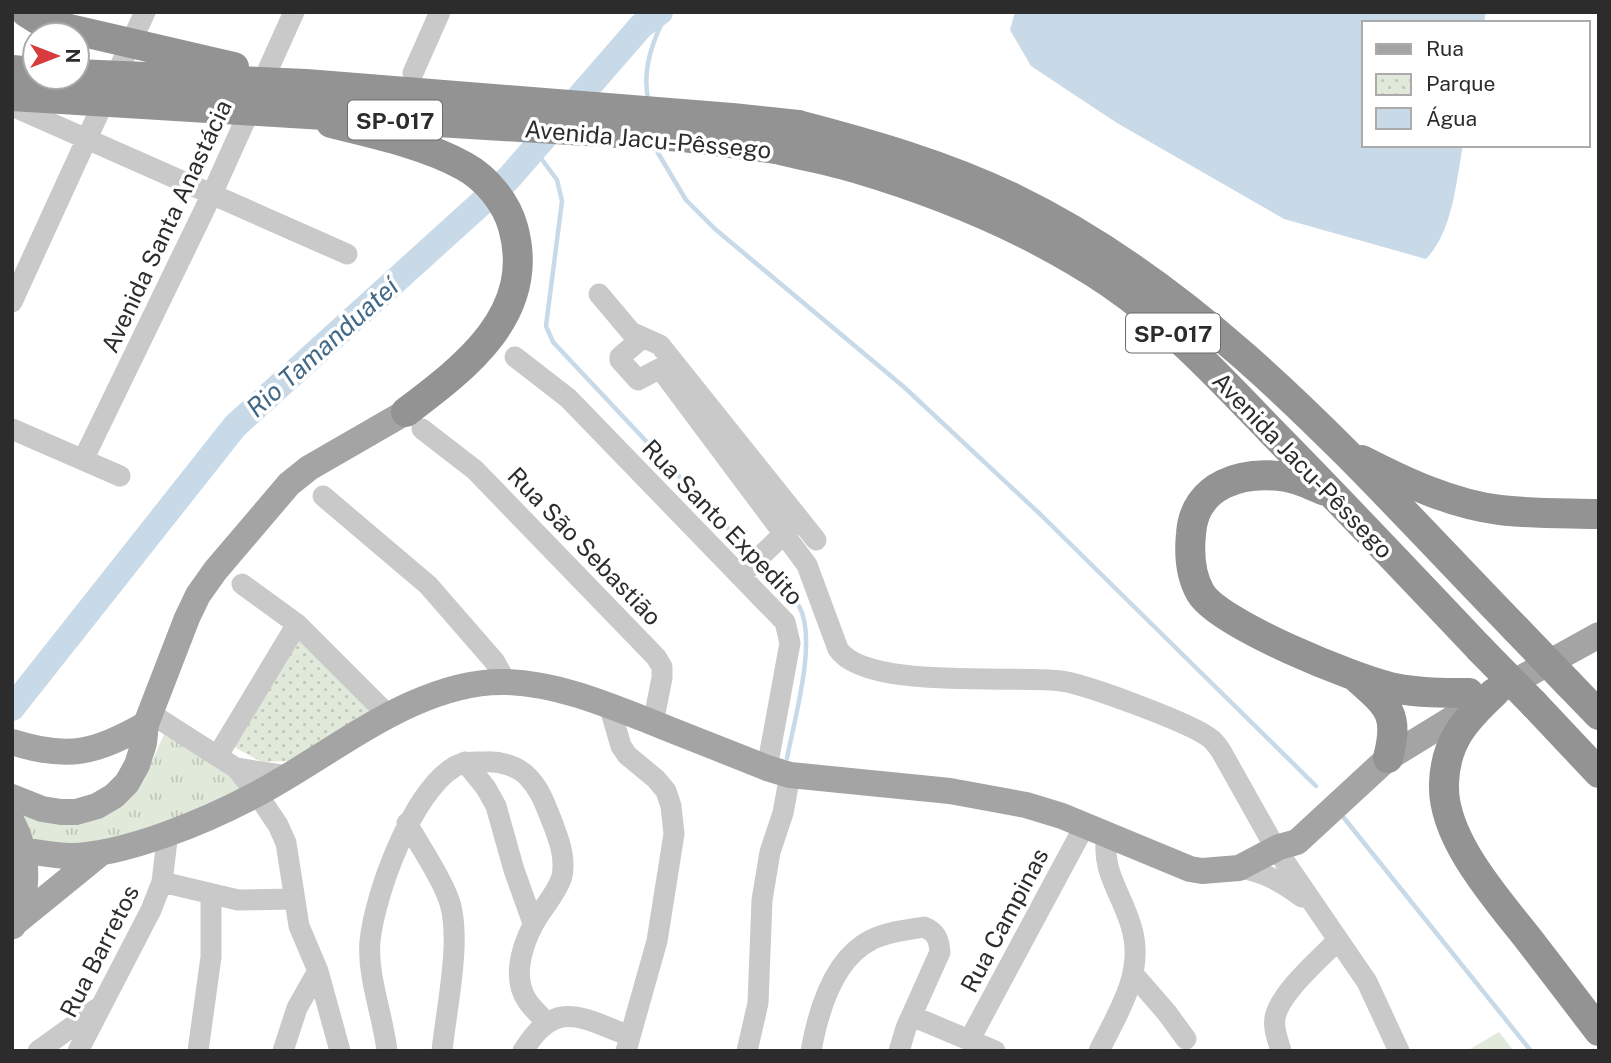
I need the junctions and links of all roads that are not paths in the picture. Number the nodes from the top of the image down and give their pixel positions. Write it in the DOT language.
graph roads {
  1 [pos="26,12"];
  2 [pos="145,12"];
  3 [pos="294,12"];
  4 [pos="440,12"];
  5 [pos="413,73"];
  6 [pos="91,75"];
  7 [pos="306,84"];
  8 [pos="12,96"];
  9 [pos="12,106"];
  10 [pos="298,114"];
  11 [pos="87,139"];
  12 [pos="212,194"];
  13 [pos="347,254"];
  14 [pos="599,294"];
  15 [pos="12,302"];
  16 [pos="642,338"];
  17 [pos="515,357"];
  18 [pos="414,421"];
  19 [pos="12,429"];
  20 [pos="1342,451"];
  21 [pos="83,460"];
  22 [pos="120,476"];
  23 [pos="1333,494"];
  24 [pos="323,496"];
  25 [pos="1599,514"];
  26 [pos="791,527"];
  27 [pos="816,540"];
  28 [pos="752,565"];
  29 [pos="242,584"];
  30 [pos="1599,619"];
  31 [pos="297,624"];
  32 [pos="1599,635"];
  33 [pos="1352,674"];
  34 [pos="506,682"];
  35 [pos="1481,693"];
  36 [pos="609,705"];
  37 [pos="1599,715"];
  38 [pos="389,716"];
  39 [pos="148,718"];
  40 [pos="653,723"];
  41 [pos="12,742"];
  42 [pos="1391,746"];
  43 [pos="218,755"];
  44 [pos="465,762"];
  45 [pos="236,768"];
  46 [pos="778,771"];
  47 [pos="1599,773"];
  48 [pos="288,776"];
  49 [pos="257,794"];
  50 [pos="12,797"];
  51 [pos="12,822"];
  52 [pos="407,823"];
  53 [pos="1096,830"];
  54 [pos="168,832"];
  55 [pos="1277,848"];
  56 [pos="18,850"];
  57 [pos="101,853"];
  58 [pos="1238,867"];
  59 [pos="162,883"];
  60 [pos="211,894"];
  61 [pos="293,899"];
  62 [pos="1317,909"];
  63 [pos="533,923"];
  64 [pos="14,925"];
  65 [pos="1338,940"];
  66 [pos="318,971"];
  67 [pos="1134,975"];
  68 [pos="102,1004"];
  69 [pos="912,1016"];
  70 [pos="546,1021"];
  71 [pos="1599,1031"];
  72 [pos="970,1039"];
  73 [pos="1186,1039"];
  74 [pos="628,1043"];
  75 [pos="38,1051"];
  76 [pos="78,1051"];
  77 [pos="198,1051"];
  78 [pos="283,1051"];
  79 [pos="340,1051"];
  80 [pos="387,1051"];
  81 [pos="442,1051"];
  82 [pos="523,1051"];
  83 [pos="747,1051"];
  84 [pos="811,1051"];
  85 [pos="899,1051"];
  86 [pos="995,1051"];
  87 [pos="1098,1051"];
  88 [pos="1281,1051"];
  89 [pos="1399,1051"];
  1 -- 7 [label="highway, bridge"];
  2 -- 11 [label="street"];
  3 -- 12 [label="street, Avenida Santa Anastácia"];
  4 -- 5 [label="street"];
  6 -- 7 [label="highway, Avenida Jacu-Pêssego / SP-017, bridge"];
  7 -- 20 [label="highway, Avenida Jacu-Pêssego / SP-017, bridge"];
  8 -- 10 [label="highway, Avenida Jacu-Pêssego / SP-017, bridge"];
  9 -- 11 [label="street"];
  10 -- 18 [label="highway, bridge"];
  10 -- 23 [label="highway, Avenida Jacu-Pêssego / SP-017, bridge"];
  11 -- 12 [label="street"];
  11 -- 15 [label="street"];
  12 -- 13 [label="street"];
  12 -- 21 [label="street, Avenida Santa Anastácia"];
  14 -- 16 [label="street"];
  16 -- 26 [label="street"];
  16 -- 26 [label="street"];
  17 -- 28 [label="street, Rua Santo Expedito"];
  18 -- 39 [label="main road"];
  18 -- 40 [label="street, Rua São Sebastião"];
  19 -- 21 [label="street"];
  20 -- 25 [label="highway"];
  20 -- 37 [label="highway, Avenida Jacu-Pêssego / SP-017, bridge"];
  21 -- 22 [label="street"];
  23 -- 33 [label="highway"];
  23 -- 47 [label="highway, Avenida Jacu-Pêssego / SP-017, bridge"];
  24 -- 34 [label="street"];
  26 -- 27 [label="street"];
  26 -- 28 [label="street"];
  26 -- 55 [label="street"];
  28 -- 46 [label="street, Rua Santo Expedito"];
  29 -- 31 [label="street"];
  30 -- 35 [label="main road"];
  31 -- 38 [label="street"];
  31 -- 43 [label="street"];
  32 -- 35 [label="main road"];
  33 -- 35 [label="highway"];
  33 -- 42 [label="highway"];
  34 -- 36 [label="main road"];
  34 -- 38 [label="main road"];
  35 -- 42 [label="main road"];
  35 -- 71 [label="highway"];
  36 -- 40 [label="main road"];
  36 -- 74 [label="street"];
  38 -- 48 [label="main road"];
  39 -- 41 [label="main road"];
  39 -- 43 [label="street"];
  39 -- 50 [label="main road"];
  40 -- 46 [label="main road"];
  42 -- 55 [label="main road"];
  43 -- 45 [label="street"];
  44 -- 52 [label="street"];
  44 -- 63 [label="street"];
  44 -- 63 [label="street"];
  45 -- 48 [label="street"];
  45 -- 49 [label="street"];
  46 -- 53 [label="main road"];
  46 -- 83 [label="street, Rua Santo Expedito"];
  48 -- 49 [label="main road"];
  49 -- 54 [label="main road"];
  49 -- 61 [label="street"];
  51 -- 56 [label="main road"];
  52 -- 80 [label="street"];
  52 -- 81 [label="street"];
  53 -- 58 [label="main road"];
  53 -- 67 [label="street"];
  53 -- 72 [label="street, Rua Campinas"];
  54 -- 57 [label="main road"];
  54 -- 59 [label="street, Rua Barretos"];
  55 -- 58 [label="main road"];
  55 -- 62 [label="street"];
  56 -- 57 [label="main road"];
  56 -- 64 [label="main road"];
  57 -- 64 [label="main road"];
  58 -- 62 [label="street"];
  59 -- 60 [label="street"];
  59 -- 68 [label="street, Rua Barretos"];
  60 -- 61 [label="street"];
  60 -- 77 [label="street"];
  61 -- 66 [label="street"];
  62 -- 65 [label="street"];
  63 -- 70 [label="street"];
  65 -- 88 [label="street"];
  65 -- 89 [label="street"];
  66 -- 78 [label="street"];
  66 -- 79 [label="street"];
  67 -- 73 [label="street"];
  67 -- 87 [label="street"];
  68 -- 75 [label="street"];
  68 -- 76 [label="street, Rua Barretos"];
  69 -- 72 [label="street"];
  69 -- 84 [label="street"];
  69 -- 85 [label="street"];
  70 -- 74 [label="street"];
  70 -- 82 [label="street"];
  72 -- 86 [label="street"];
}
